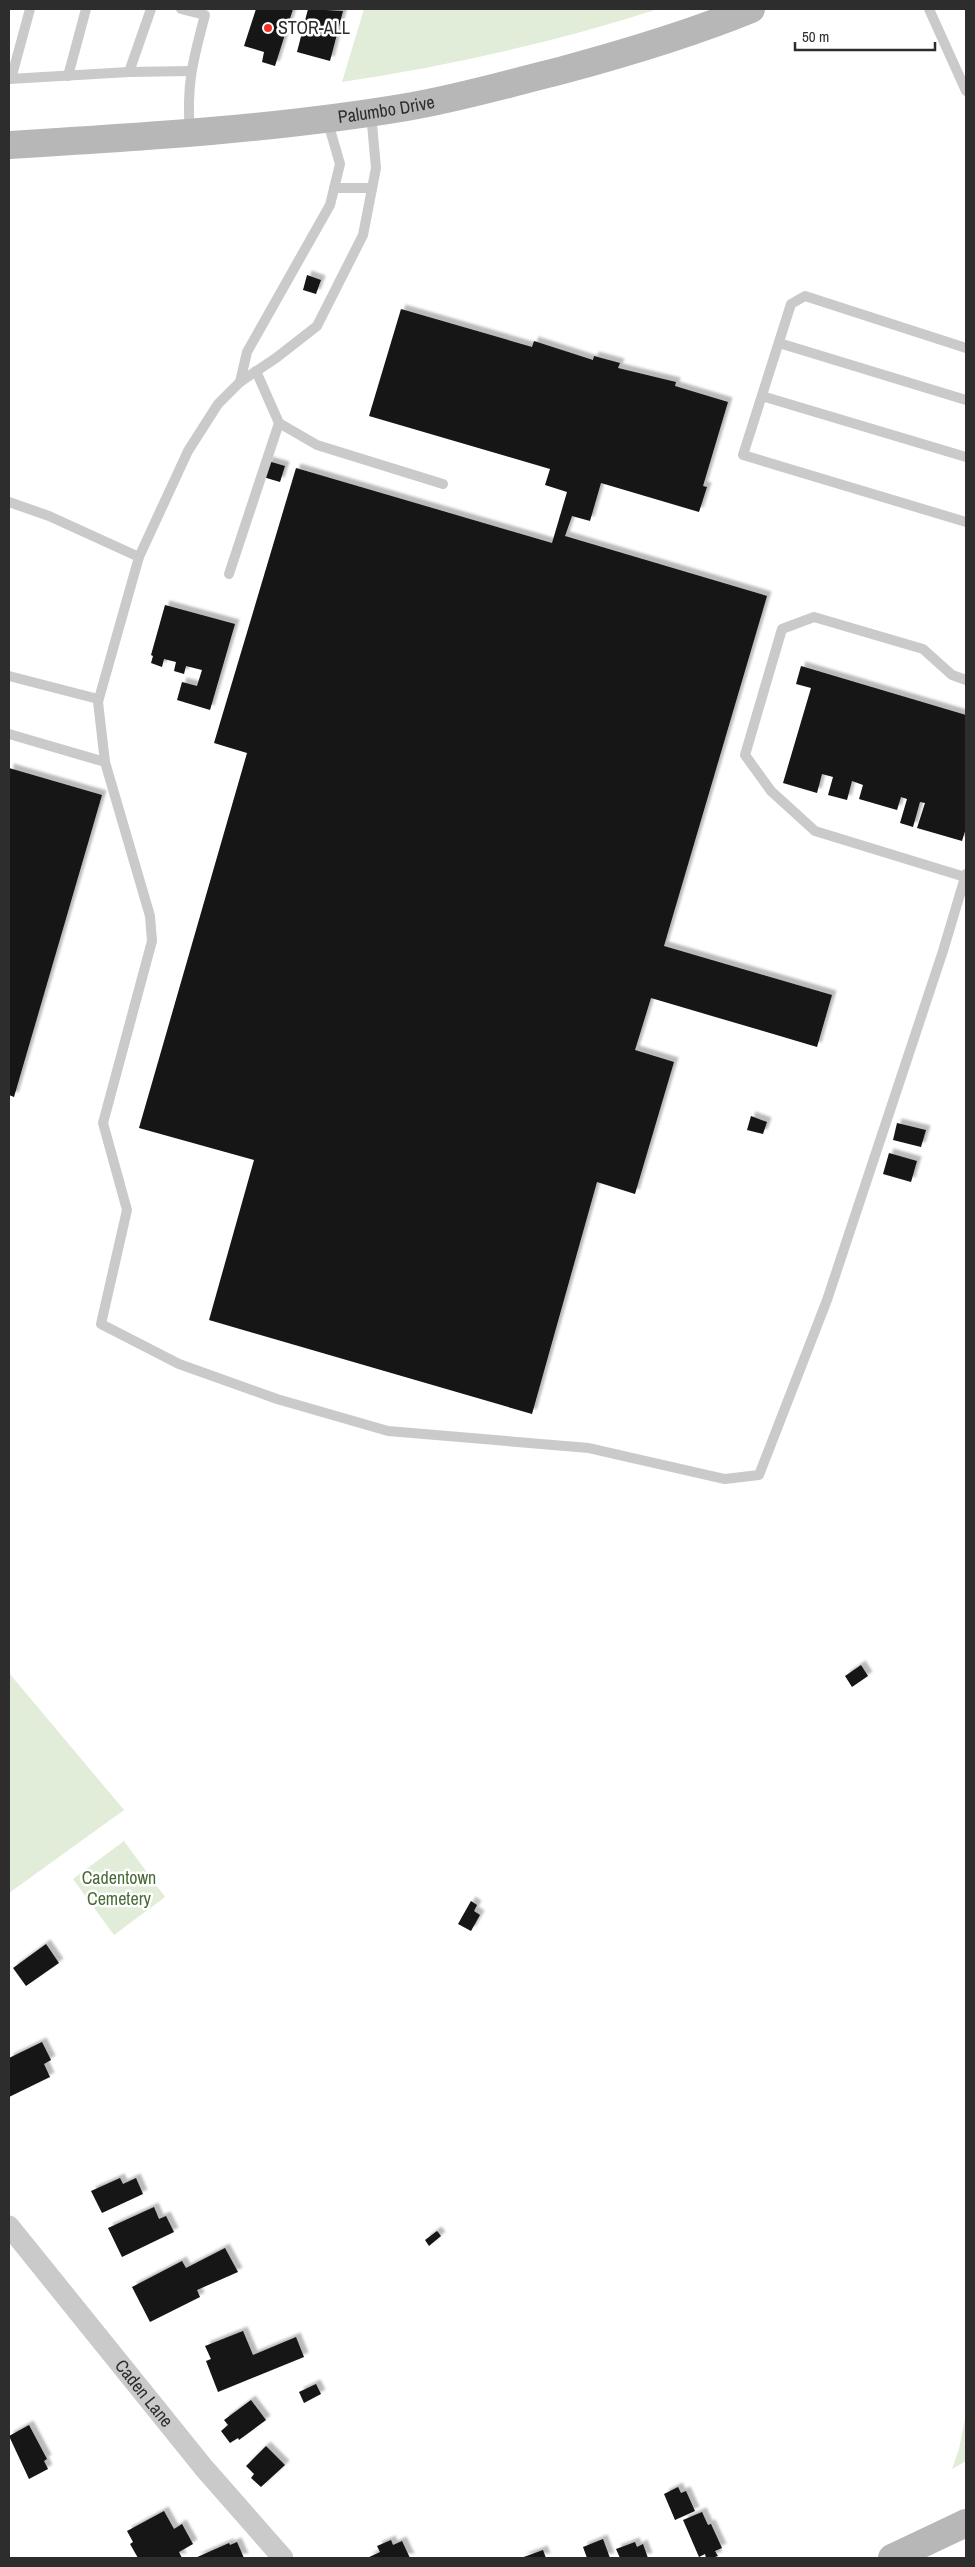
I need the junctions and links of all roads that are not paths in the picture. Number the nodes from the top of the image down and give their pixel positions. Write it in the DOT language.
graph roads {
  1 [pos="30,9"];
  2 [pos="86,9"];
  3 [pos="151,9"];
  4 [pos="181,9"];
  5 [pos="751,9"];
  6 [pos="929,9"];
  7 [pos="205,12"];
  8 [pos="190,71"];
  9 [pos="129,72"];
  10 [pos="68,76"];
  11 [pos="10,79"];
  12 [pos="966,91"];
  13 [pos="371,112"];
  14 [pos="327,118"];
  15 [pos="190,132"];
  16 [pos="9,145"];
  17 [pos="334,188"];
  18 [pos="372,188"];
  19 [pos="778,343"];
  20 [pos="966,348"];
  21 [pos="256,371"];
  22 [pos="240,382"];
  23 [pos="762,396"];
  24 [pos="966,400"];
  25 [pos="278,423"];
  26 [pos="966,456"];
  27 [pos="444,484"];
  28 [pos="9,502"];
  29 [pos="966,522"];
  30 [pos="139,557"];
  31 [pos="229,574"];
  32 [pos="9,676"];
  33 [pos="966,680"];
  34 [pos="98,700"];
  35 [pos="9,734"];
  36 [pos="105,762"];
  37 [pos="966,876"];
  38 [pos="9,2226"];
  39 [pos="966,2523"];
  40 [pos="283,2558"];
  41 [pos="892,2558"];
  1 -- 11 [label="lane"];
  2 -- 10 [label="lane"];
  3 -- 9 [label="lane"];
  4 -- 7 [label="lane"];
  5 -- 13 [label="street, Palumbo Drive"];
  6 -- 12 [label="lane"];
  7 -- 8 [label="lane"];
  8 -- 9 [label="lane"];
  8 -- 15 [label="lane"];
  9 -- 10 [label="lane"];
  10 -- 11 [label="lane"];
  13 -- 14 [label="street, Palumbo Drive"];
  13 -- 18 [label="lane"];
  14 -- 15 [label="street, Palumbo Drive"];
  14 -- 17 [label="lane"];
  15 -- 16 [label="street, Palumbo Drive"];
  17 -- 18 [label="lane"];
  17 -- 22 [label="lane"];
  18 -- 21 [label="lane"];
  19 -- 20 [label="lane"];
  19 -- 23 [label="lane"];
  19 -- 24 [label="lane"];
  21 -- 22 [label="lane"];
  21 -- 25 [label="lane"];
  22 -- 30 [label="lane"];
  23 -- 26 [label="lane"];
  23 -- 29 [label="lane"];
  25 -- 27 [label="lane"];
  25 -- 31 [label="lane"];
  28 -- 30 [label="lane"];
  30 -- 34 [label="lane"];
  32 -- 34 [label="lane"];
  33 -- 37 [label="lane"];
  34 -- 36 [label="lane"];
  35 -- 36 [label="lane"];
  36 -- 37 [label="lane"];
  38 -- 40 [label="street, Caden Lane"];
  39 -- 41 [label="street"];
}
